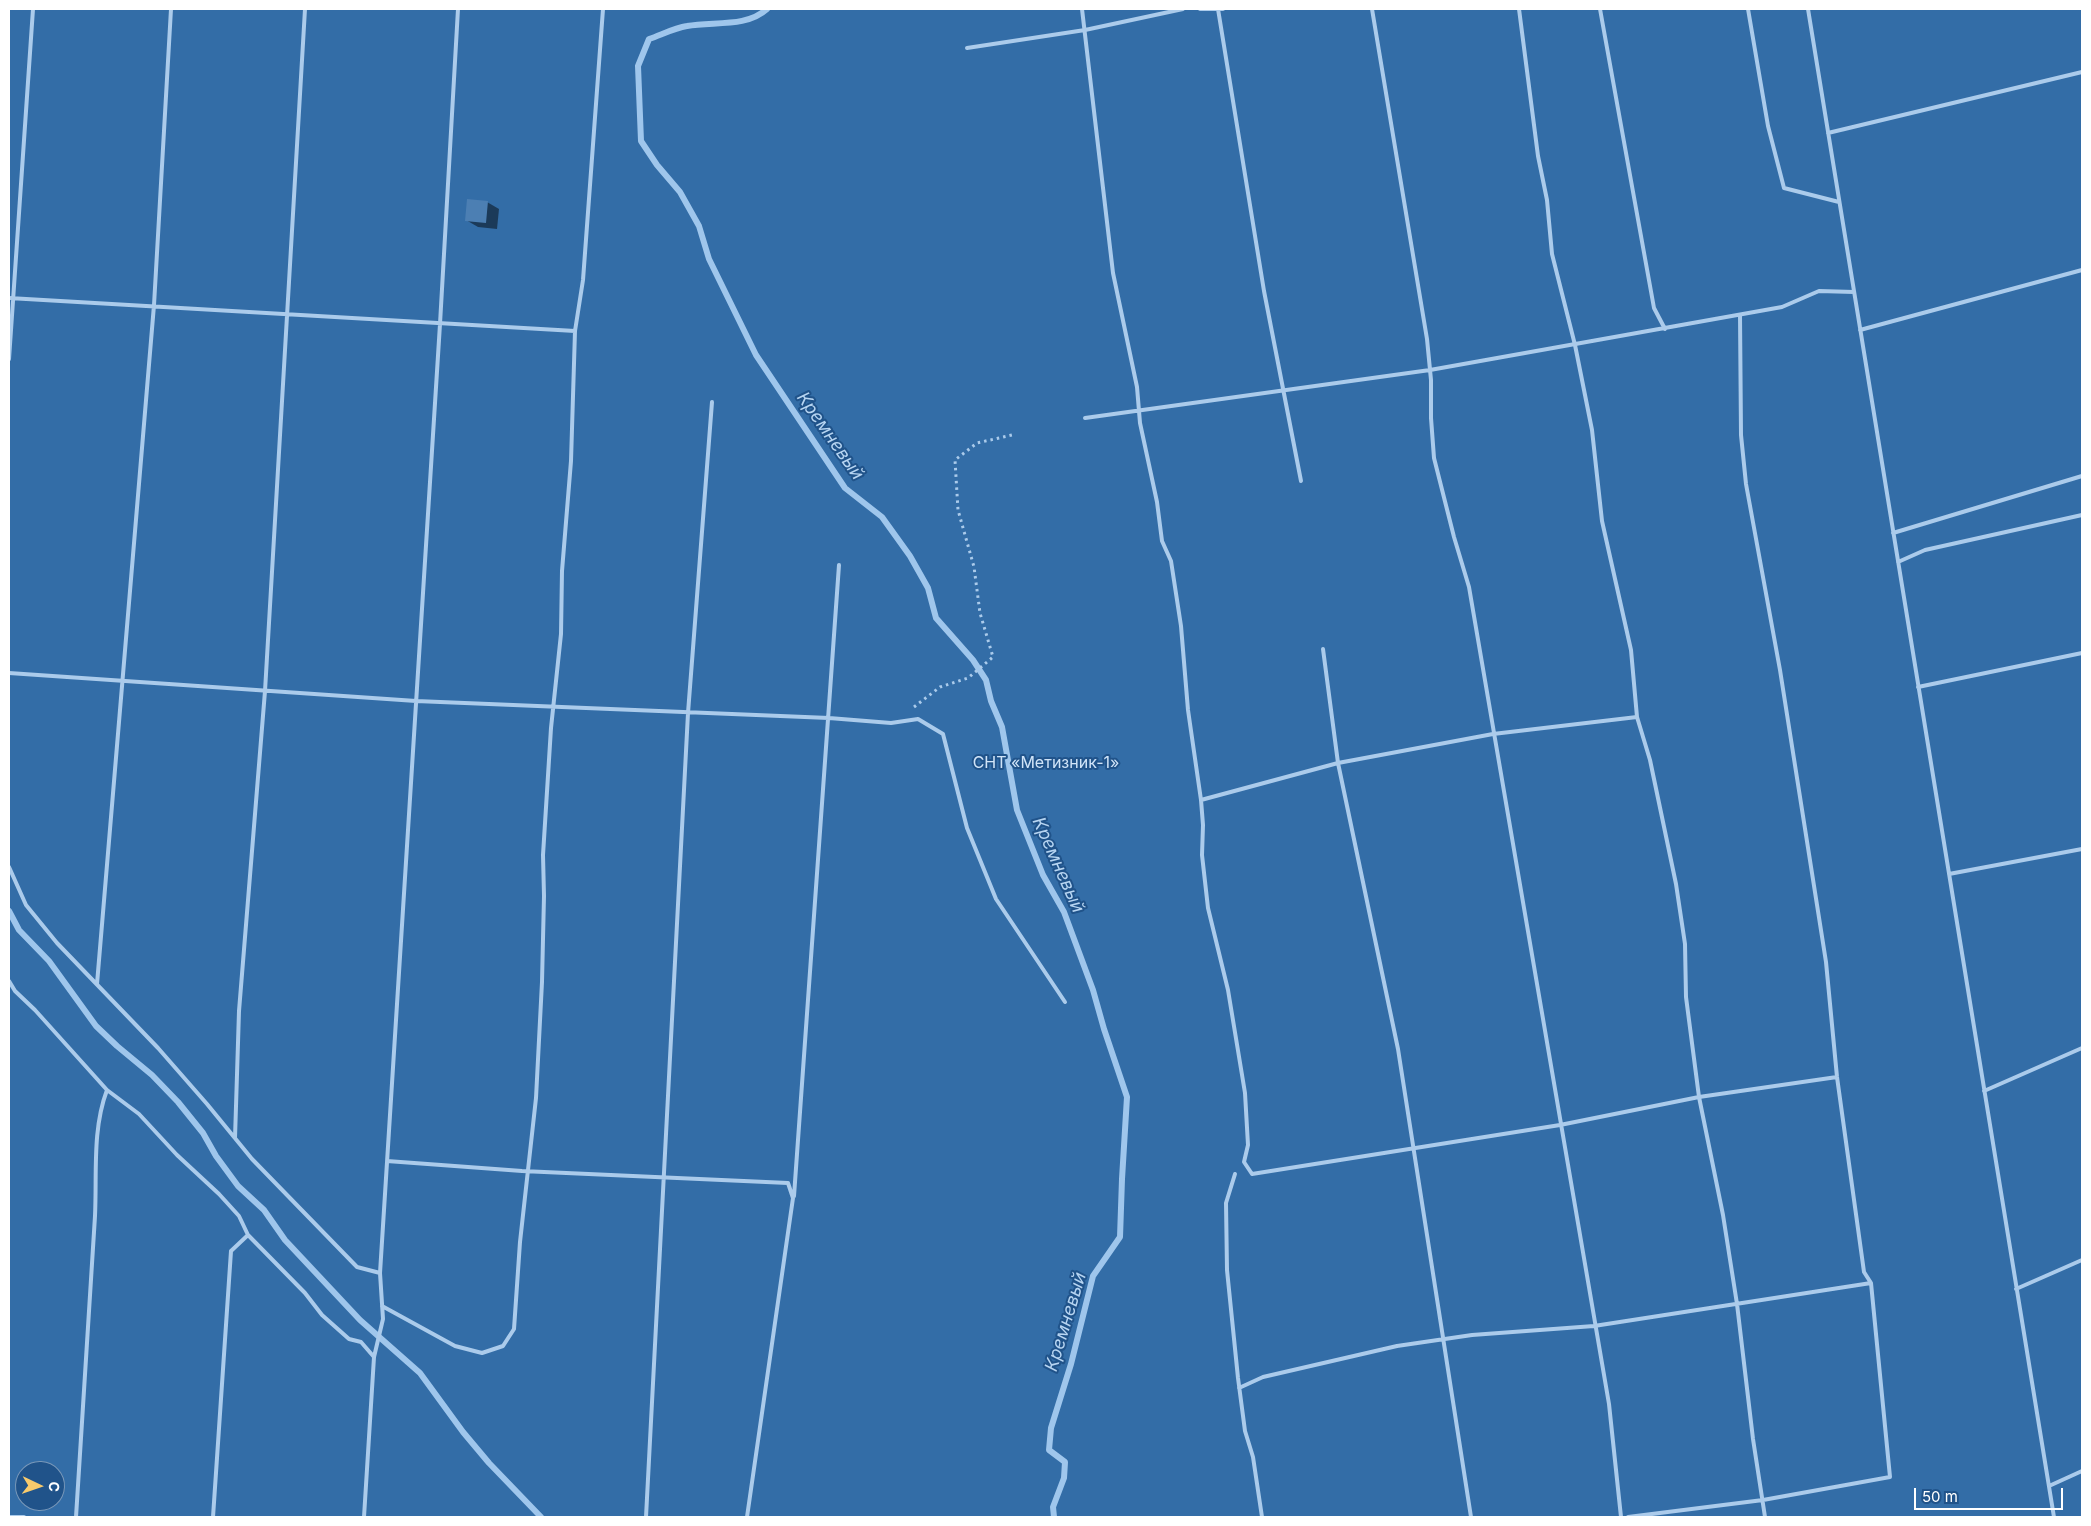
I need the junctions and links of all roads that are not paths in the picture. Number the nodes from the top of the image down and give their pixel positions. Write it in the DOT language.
graph roads {
  1 [pos="33,9"];
  2 [pos="171,9"];
  3 [pos="305,9"];
  4 [pos="458,9"];
  5 [pos="604,9"];
  6 [pos="1082,9"];
  7 [pos="1183,9"];
  8 [pos="1200,9"];
  9 [pos="1218,9"];
  10 [pos="1224,9"];
  11 [pos="1372,9"];
  12 [pos="1519,9"];
  13 [pos="1600,9"];
  14 [pos="1748,9"];
  15 [pos="1808,9"];
  16 [pos="1085,30"];
  17 [pos="967,48"];
  18 [pos="2082,72"];
  19 [pos="1828,133"];
  20 [pos="1839,202"];
  21 [pos="2082,270"];
  22 [pos="1854,292"];
  23 [pos="9,298"];
  24 [pos="14,298"];
  25 [pos="154,305"];
  26 [pos="287,315"];
  27 [pos="1740,315"];
  28 [pos="440,324"];
  29 [pos="1665,329"];
  30 [pos="1860,330"];
  31 [pos="575,331"];
  32 [pos="1575,345"];
  33 [pos="9,359"];
  34 [pos="1430,370"];
  35 [pos="1284,391"];
  36 [pos="712,402"];
  37 [pos="1139,412"];
  38 [pos="1085,418"];
  39 [pos="2082,476"];
  40 [pos="1301,481"];
  41 [pos="2082,515"];
  42 [pos="1893,533"];
  43 [pos="1898,562"];
  44 [pos="839,565"];
  45 [pos="1324,649"];
  46 [pos="2082,653"];
  47 [pos="9,674"];
  48 [pos="124,682"];
  49 [pos="1918,687"];
  50 [pos="265,691"];
  51 [pos="416,701"];
  52 [pos="553,708"];
  53 [pos="688,713"];
  54 [pos="1637,717"];
  55 [pos="829,718"];
  56 [pos="1494,734"];
  57 [pos="1338,763"];
  58 [pos="1200,800"];
  59 [pos="2082,849"];
  60 [pos="9,867"];
  61 [pos="1949,874"];
  62 [pos="9,980"];
  63 [pos="97,984"];
  64 [pos="1065,1002"];
  65 [pos="2082,1048"];
  66 [pos="1837,1077"];
  67 [pos="107,1090"];
  68 [pos="1984,1091"];
  69 [pos="1699,1097"];
  70 [pos="1560,1125"];
  71 [pos="235,1138"];
  72 [pos="1414,1148"];
  73 [pos="387,1161"];
  74 [pos="528,1171"];
  75 [pos="1236,1174"];
  76 [pos="665,1177"];
  77 [pos="794,1198"];
  78 [pos="248,1235"];
  79 [pos="2082,1260"];
  80 [pos="380,1273"];
  81 [pos="1871,1283"];
  82 [pos="2016,1289"];
  83 [pos="1737,1304"];
  84 [pos="382,1306"];
  85 [pos="1594,1326"];
  86 [pos="1444,1339"];
  87 [pos="374,1357"];
  88 [pos="1239,1388"];
  89 [pos="2082,1471"];
  90 [pos="2049,1486"];
  91 [pos="1763,1500"];
  92 [pos="9,1517"];
  93 [pos="24,1517"];
  94 [pos="76,1517"];
  95 [pos="213,1517"];
  96 [pos="364,1517"];
  97 [pos="646,1517"];
  98 [pos="747,1517"];
  99 [pos="1262,1517"];
  100 [pos="1471,1517"];
  101 [pos="1622,1517"];
  102 [pos="1628,1517"];
  103 [pos="1765,1517"];
  104 [pos="2054,1517"];
  1 -- 24 [label="lane"];
  2 -- 25 [label="lane"];
  3 -- 26 [label="lane"];
  4 -- 28 [label="lane"];
  5 -- 31 [label="lane"];
  6 -- 16 [label="lane"];
  7 -- 16 [label="lane"];
  8 -- 9 [label="lane"];
  9 -- 10 [label="lane"];
  9 -- 35 [label="lane"];
  11 -- 34 [label="lane"];
  12 -- 32 [label="lane"];
  13 -- 29 [label="lane"];
  14 -- 20 [label="lane"];
  15 -- 19 [label="lane"];
  16 -- 17 [label="lane"];
  16 -- 37 [label="lane"];
  18 -- 19 [label="lane"];
  19 -- 20 [label="lane"];
  20 -- 22 [label="lane"];
  21 -- 30 [label="lane"];
  22 -- 27 [label="lane"];
  22 -- 30 [label="lane"];
  23 -- 24 [label="lane"];
  24 -- 25 [label="lane"];
  24 -- 33 [label="lane"];
  25 -- 26 [label="lane"];
  25 -- 48 [label="lane"];
  26 -- 28 [label="lane"];
  26 -- 50 [label="lane"];
  27 -- 29 [label="lane"];
  27 -- 66 [label="lane"];
  28 -- 31 [label="lane"];
  28 -- 51 [label="lane"];
  29 -- 32 [label="lane"];
  30 -- 42 [label="lane"];
  31 -- 52 [label="lane"];
  32 -- 34 [label="lane"];
  32 -- 54 [label="lane"];
  34 -- 35 [label="lane"];
  34 -- 56 [label="lane"];
  35 -- 37 [label="lane"];
  35 -- 40 [label="lane"];
  36 -- 53 [label="lane"];
  37 -- 38 [label="lane"];
  37 -- 58 [label="lane"];
  39 -- 42 [label="lane"];
  41 -- 43 [label="lane"];
  42 -- 43 [label="lane"];
  43 -- 49 [label="lane"];
  44 -- 55 [label="lane"];
  45 -- 57 [label="lane"];
  46 -- 49 [label="lane"];
  47 -- 48 [label="lane"];
  48 -- 50 [label="lane"];
  48 -- 63 [label="lane"];
  49 -- 61 [label="lane"];
  50 -- 51 [label="lane"];
  50 -- 71 [label="lane"];
  51 -- 52 [label="lane"];
  51 -- 73 [label="lane"];
  52 -- 53 [label="lane"];
  52 -- 74 [label="lane"];
  53 -- 55 [label="lane"];
  53 -- 76 [label="lane"];
  54 -- 56 [label="lane"];
  54 -- 69 [label="lane"];
  55 -- 64 [label="lane"];
  55 -- 77 [label="lane"];
  56 -- 57 [label="lane"];
  56 -- 70 [label="lane"];
  57 -- 58 [label="lane"];
  57 -- 72 [label="lane"];
  58 -- 72 [label="lane"];
  59 -- 61 [label="lane"];
  60 -- 63 [label="lane"];
  61 -- 68 [label="lane"];
  62 -- 67 [label="lane"];
  63 -- 71 [label="lane"];
  65 -- 68 [label="lane"];
  66 -- 69 [label="lane"];
  66 -- 81 [label="lane"];
  67 -- 78 [label="lane"];
  67 -- 94 [label="lane"];
  68 -- 82 [label="lane"];
  69 -- 70 [label="lane"];
  69 -- 83 [label="lane"];
  70 -- 72 [label="lane"];
  70 -- 85 [label="lane"];
  71 -- 80 [label="lane"];
  72 -- 86 [label="lane"];
  73 -- 74 [label="lane"];
  73 -- 80 [label="lane"];
  74 -- 76 [label="lane"];
  74 -- 84 [label="lane"];
  75 -- 88 [label="lane"];
  76 -- 77 [label="lane"];
  76 -- 97 [label="lane"];
  77 -- 98 [label="lane"];
  78 -- 87 [label="lane"];
  78 -- 95 [label="lane"];
  79 -- 82 [label="lane"];
  80 -- 84 [label="lane"];
  81 -- 83 [label="lane"];
  81 -- 91 [label="lane"];
  82 -- 90 [label="lane"];
  83 -- 85 [label="lane"];
  83 -- 91 [label="lane"];
  84 -- 87 [label="lane"];
  85 -- 86 [label="lane"];
  85 -- 101 [label="lane"];
  86 -- 88 [label="lane"];
  86 -- 100 [label="lane"];
  87 -- 96 [label="lane"];
  88 -- 99 [label="lane"];
  89 -- 90 [label="lane"];
  90 -- 104 [label="lane"];
  91 -- 102 [label="lane"];
  91 -- 103 [label="lane"];
  92 -- 93 [label="lane"];
}
